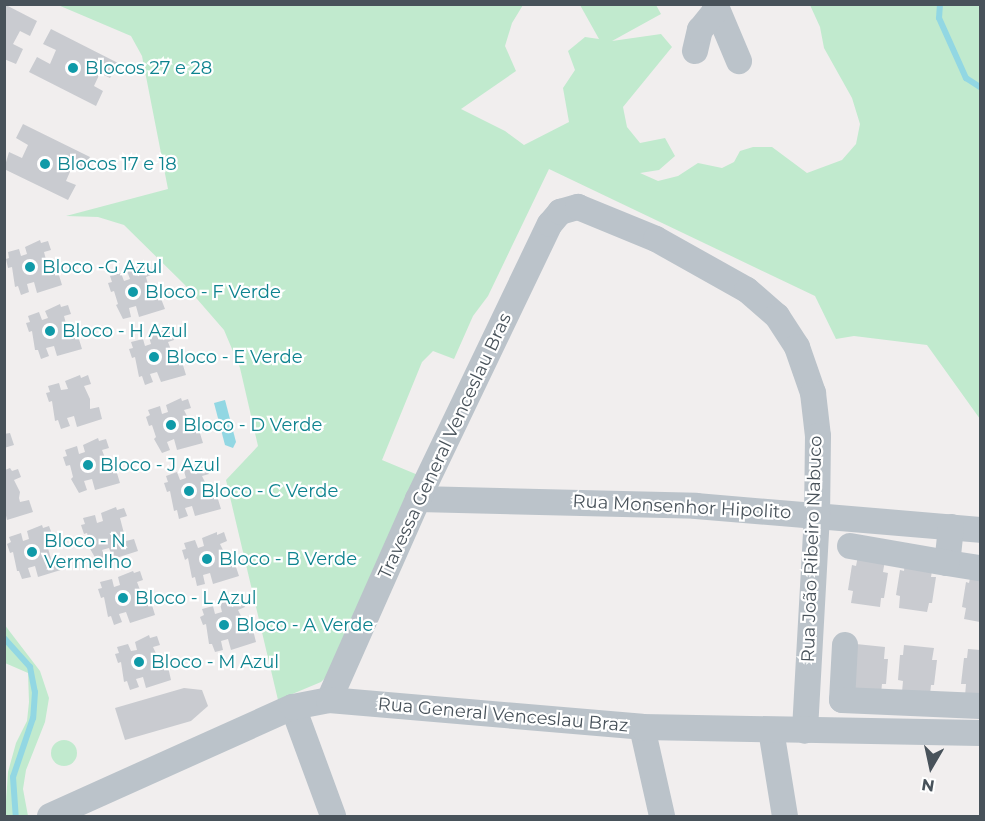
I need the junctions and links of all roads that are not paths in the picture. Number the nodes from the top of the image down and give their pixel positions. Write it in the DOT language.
graph roads {
  1 [pos="716,7"];
  2 [pos="695,51"];
  3 [pos="739,61"];
  4 [pos="578,207"];
  5 [pos="418,499"];
  6 [pos="817,515"];
  7 [pos="951,527"];
  8 [pos="981,530"];
  9 [pos="850,546"];
  10 [pos="947,563"];
  11 [pos="981,568"];
  12 [pos="845,645"];
  13 [pos="329,700"];
  14 [pos="948,705"];
  15 [pos="981,706"];
  16 [pos="292,707"];
  17 [pos="642,727"];
  18 [pos="771,730"];
  19 [pos="805,731"];
  20 [pos="947,733"];
  21 [pos="981,733"];
  22 [pos="50,816"];
  23 [pos="333,816"];
  24 [pos="662,816"];
  25 [pos="785,816"];
  1 -- 2 [label="street"];
  1 -- 3 [label="street"];
  4 -- 5 [label="street, Travessa General Venceslau Bras"];
  4 -- 6 [label="street, Rua João Ribeiro Nabuco"];
  5 -- 6 [label="street, Rua Monsenhor Hipolito"];
  5 -- 13 [label="street, Travessa General Venceslau Bras"];
  6 -- 7 [label="street, Rua Monsenhor Hipolito"];
  6 -- 19 [label="street, Rua João Ribeiro Nabuco"];
  7 -- 8 [label="street, Rua Monsenhor Hipolito"];
  7 -- 10 [label="street"];
  9 -- 10 [label="street"];
  10 -- 11 [label="street"];
  12 -- 14 [label="street"];
  13 -- 16 [label="street, Rua General Venceslau Braz"];
  13 -- 17 [label="street, Rua General Venceslau Braz"];
  14 -- 15 [label="street"];
  14 -- 20 [label="street"];
  16 -- 22 [label="street, Rua General Venceslau Braz"];
  16 -- 23 [label="street"];
  17 -- 18 [label="street, Rua General Venceslau Braz"];
  17 -- 24 [label="street"];
  18 -- 19 [label="street, Rua General Venceslau Braz"];
  18 -- 25 [label="street"];
  19 -- 20 [label="street, Rua General Venceslau Braz"];
  20 -- 21 [label="street, Rua General Venceslau Braz"];
}
